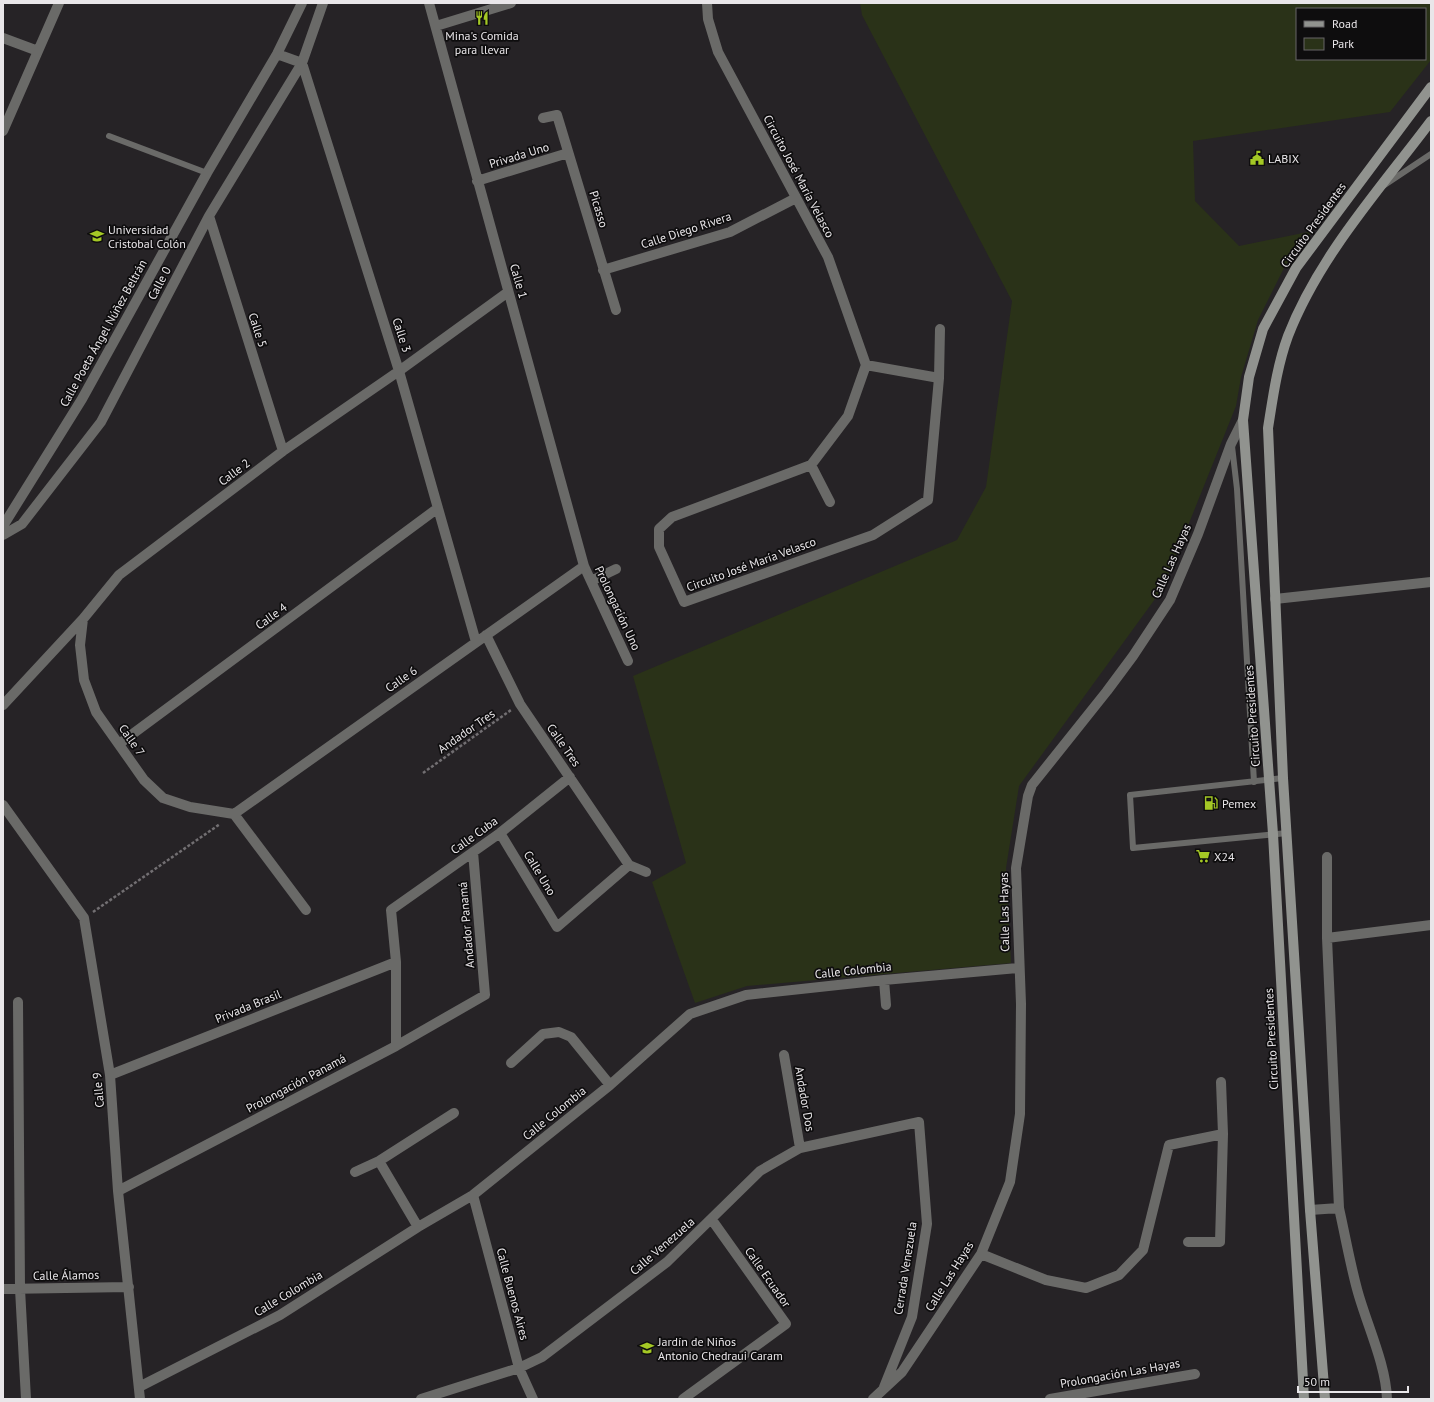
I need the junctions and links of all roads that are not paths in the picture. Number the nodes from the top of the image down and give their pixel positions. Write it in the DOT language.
graph roads {
  1 [pos="59,3"];
  2 [pos="302,3"];
  3 [pos="323,3"];
  4 [pos="429,3"];
  5 [pos="511,3"];
  6 [pos="707,3"];
  7 [pos="436,26"];
  8 [pos="3,38"];
  9 [pos="38,51"];
  10 [pos="278,54"];
  11 [pos="302,63"];
  12 [pos="1431,87"];
  13 [pos="543,118"];
  14 [pos="1431,121"];
  15 [pos="3,131"];
  16 [pos="109,136"];
  17 [pos="568,153"];
  18 [pos="1431,154"];
  19 [pos="207,174"];
  20 [pos="477,181"];
  21 [pos="1379,190"];
  22 [pos="796,198"];
  23 [pos="209,216"];
  24 [pos="604,270"];
  25 [pos="508,292"];
  26 [pos="616,310"];
  27 [pos="940,329"];
  28 [pos="866,364"];
  29 [pos="399,371"];
  30 [pos="939,378"];
  31 [pos="1243,420"];
  32 [pos="1232,444"];
  33 [pos="283,451"];
  34 [pos="811,465"];
  35 [pos="830,502"];
  36 [pos="438,508"];
  37 [pos="3,526"];
  38 [pos="3,535"];
  39 [pos="584,566"];
  40 [pos="616,569"];
  41 [pos="591,581"];
  42 [pos="1431,582"];
  43 [pos="1275,599"];
  44 [pos="83,619"];
  45 [pos="486,635"];
  46 [pos="476,642"];
  47 [pos="628,661"];
  48 [pos="3,705"];
  49 [pos="119,744"];
  50 [pos="570,777"];
  51 [pos="1283,778"];
  52 [pos="1269,780"];
  53 [pos="1254,782"];
  54 [pos="3,806"];
  55 [pos="234,814"];
  56 [pos="500,833"];
  57 [pos="1287,833"];
  58 [pos="1273,834"];
  59 [pos="473,852"];
  60 [pos="1327,857"];
  61 [pos="629,865"];
  62 [pos="646,872"];
  63 [pos="306,910"];
  64 [pos="1431,925"];
  65 [pos="1327,938"];
  66 [pos="396,962"];
  67 [pos="1018,968"];
  68 [pos="884,980"];
  69 [pos="485,995"];
  70 [pos="18,1002"];
  71 [pos="886,1005"];
  72 [pos="396,1046"];
  73 [pos="784,1055"];
  74 [pos="511,1063"];
  75 [pos="110,1075"];
  76 [pos="1221,1082"];
  77 [pos="610,1085"];
  78 [pos="454,1113"];
  79 [pos="919,1122"];
  80 [pos="1223,1134"];
  81 [pos="800,1148"];
  82 [pos="379,1161"];
  83 [pos="355,1172"];
  84 [pos="118,1191"];
  85 [pos="472,1195"];
  86 [pos="1339,1208"];
  87 [pos="1310,1210"];
  88 [pos="712,1220"];
  89 [pos="418,1227"];
  90 [pos="1188,1242"];
  91 [pos="981,1254"];
  92 [pos="129,1287"];
  93 [pos="3,1289"];
  94 [pos="20,1289"];
  95 [pos="519,1368"];
  96 [pos="1195,1374"];
  97 [pos="138,1387"];
  98 [pos="883,1389"];
  99 [pos="26,1399"];
  100 [pos="140,1399"];
  101 [pos="421,1399"];
  102 [pos="533,1399"];
  103 [pos="683,1399"];
  104 [pos="873,1399"];
  105 [pos="1050,1399"];
  106 [pos="1304,1399"];
  107 [pos="1325,1399"];
  108 [pos="1387,1399"];
  1 -- 9 [label="street"];
  2 -- 10 [label="street, Calle Poeta Ángel Núñez Beltrán"];
  3 -- 11 [label="street, Calle 0"];
  4 -- 7 [label="street, Calle 1"];
  5 -- 7 [label="street"];
  6 -- 22 [label="street, Circuito José María Velasco"];
  7 -- 20 [label="street, Calle 1"];
  8 -- 9 [label="street"];
  9 -- 15 [label="street"];
  10 -- 11 [label="street"];
  10 -- 19 [label="street, Calle Poeta Ángel Núñez Beltrán"];
  11 -- 23 [label="street, Calle 0"];
  11 -- 29 [label="street, Calle 3"];
  12 -- 31 [label="main road, Circuito Presidentes"];
  13 -- 17 [label="street, Picasso"];
  14 -- 21 [label="main road"];
  16 -- 19 [label="lane"];
  17 -- 20 [label="street, Privada Uno"];
  17 -- 24 [label="street, Picasso"];
  18 -- 21 [label="lane"];
  19 -- 37 [label="street, Calle Poeta Ángel Núñez Beltrán"];
  20 -- 25 [label="street, Calle 1"];
  21 -- 43 [label="main road"];
  22 -- 24 [label="street, Calle Diego Rivera"];
  22 -- 28 [label="street, Circuito José María Velasco"];
  23 -- 33 [label="street, Calle 5"];
  23 -- 38 [label="street, Calle 0"];
  24 -- 26 [label="street, Picasso"];
  25 -- 29 [label="street, Calle 2"];
  25 -- 39 [label="street, Calle 1"];
  27 -- 30 [label="street"];
  28 -- 30 [label="street"];
  28 -- 34 [label="street"];
  29 -- 33 [label="street, Calle 2"];
  29 -- 36 [label="street, Calle 3"];
  30 -- 34 [label="street, Circuito José María Velasco"];
  31 -- 32 [label="street, Calle Las Hayas"];
  31 -- 52 [label="main road, Circuito Presidentes"];
  32 -- 53 [label="lane"];
  32 -- 67 [label="street, Calle Las Hayas"];
  33 -- 44 [label="street, Calle 2"];
  34 -- 35 [label="street"];
  36 -- 46 [label="street, Calle 3"];
  36 -- 49 [label="street, Calle 4"];
  39 -- 41 [label="street, Prolongación Uno"];
  39 -- 45 [label="street, Calle 6"];
  40 -- 41 [label="street"];
  41 -- 47 [label="street, Prolongación Uno"];
  42 -- 43 [label="street"];
  43 -- 51 [label="main road"];
  44 -- 48 [label="street, Calle 2"];
  44 -- 49 [label="street, Calle 7"];
  45 -- 46 [label="street, Calle 6"];
  45 -- 50 [label="street, Calle Tres"];
  46 -- 55 [label="street, Calle 6"];
  49 -- 55 [label="street, Calle 7"];
  50 -- 56 [label="street, Calle Cuba"];
  50 -- 61 [label="street, Calle Tres"];
  51 -- 52 [label="lane"];
  51 -- 57 [label="main road"];
  52 -- 53 [label="lane"];
  52 -- 58 [label="main road, Circuito Presidentes"];
  53 -- 58 [label="lane"];
  54 -- 75 [label="street, Calle 9"];
  55 -- 63 [label="street"];
  56 -- 59 [label="street, Calle Cuba"];
  56 -- 61 [label="street, Calle Uno"];
  57 -- 58 [label="lane"];
  57 -- 87 [label="main road"];
  58 -- 106 [label="main road, Circuito Presidentes"];
  59 -- 66 [label="street, Calle Cuba"];
  59 -- 69 [label="street, Andador Panamá"];
  60 -- 65 [label="street"];
  61 -- 62 [label="street"];
  64 -- 65 [label="street"];
  65 -- 86 [label="street"];
  66 -- 72 [label="street"];
  66 -- 75 [label="street, Privada Brasil"];
  67 -- 68 [label="street, Calle Colombia"];
  67 -- 91 [label="street, Calle Las Hayas"];
  68 -- 71 [label="street"];
  68 -- 77 [label="street, Calle Colombia"];
  69 -- 72 [label="street, Prolongación Panamá"];
  70 -- 94 [label="street"];
  72 -- 84 [label="street, Prolongación Panamá"];
  73 -- 81 [label="street, Andador Dos"];
  74 -- 77 [label="street"];
  75 -- 84 [label="street, Calle 9"];
  76 -- 80 [label="street"];
  77 -- 85 [label="street, Calle Colombia"];
  78 -- 82 [label="street"];
  79 -- 81 [label="street, Calle Venezuela"];
  79 -- 98 [label="street, Cerrada Venezuela"];
  80 -- 90 [label="street"];
  80 -- 91 [label="street"];
  81 -- 88 [label="street, Calle Venezuela"];
  82 -- 83 [label="street"];
  82 -- 89 [label="street"];
  84 -- 92 [label="street, Calle 9"];
  85 -- 89 [label="street, Calle Colombia"];
  85 -- 95 [label="street, Calle Buenos Aires"];
  86 -- 87 [label="street"];
  86 -- 108 [label="street"];
  87 -- 107 [label="main road"];
  88 -- 95 [label="street, Calle Venezuela"];
  88 -- 103 [label="street, Calle Ecuador"];
  89 -- 97 [label="street, Calle Colombia"];
  91 -- 98 [label="street, Calle Las Hayas"];
  92 -- 94 [label="street, Calle Álamos"];
  92 -- 97 [label="street, Calle 9"];
  93 -- 94 [label="street, Calle Álamos"];
  94 -- 99 [label="street"];
  95 -- 101 [label="street, Calle Venezuela"];
  95 -- 102 [label="street, Calle Buenos Aires"];
  96 -- 105 [label="street, Prolongación Las Hayas"];
  97 -- 100 [label="street, Calle 9"];
  98 -- 104 [label="street, Calle Las Hayas"];
}
